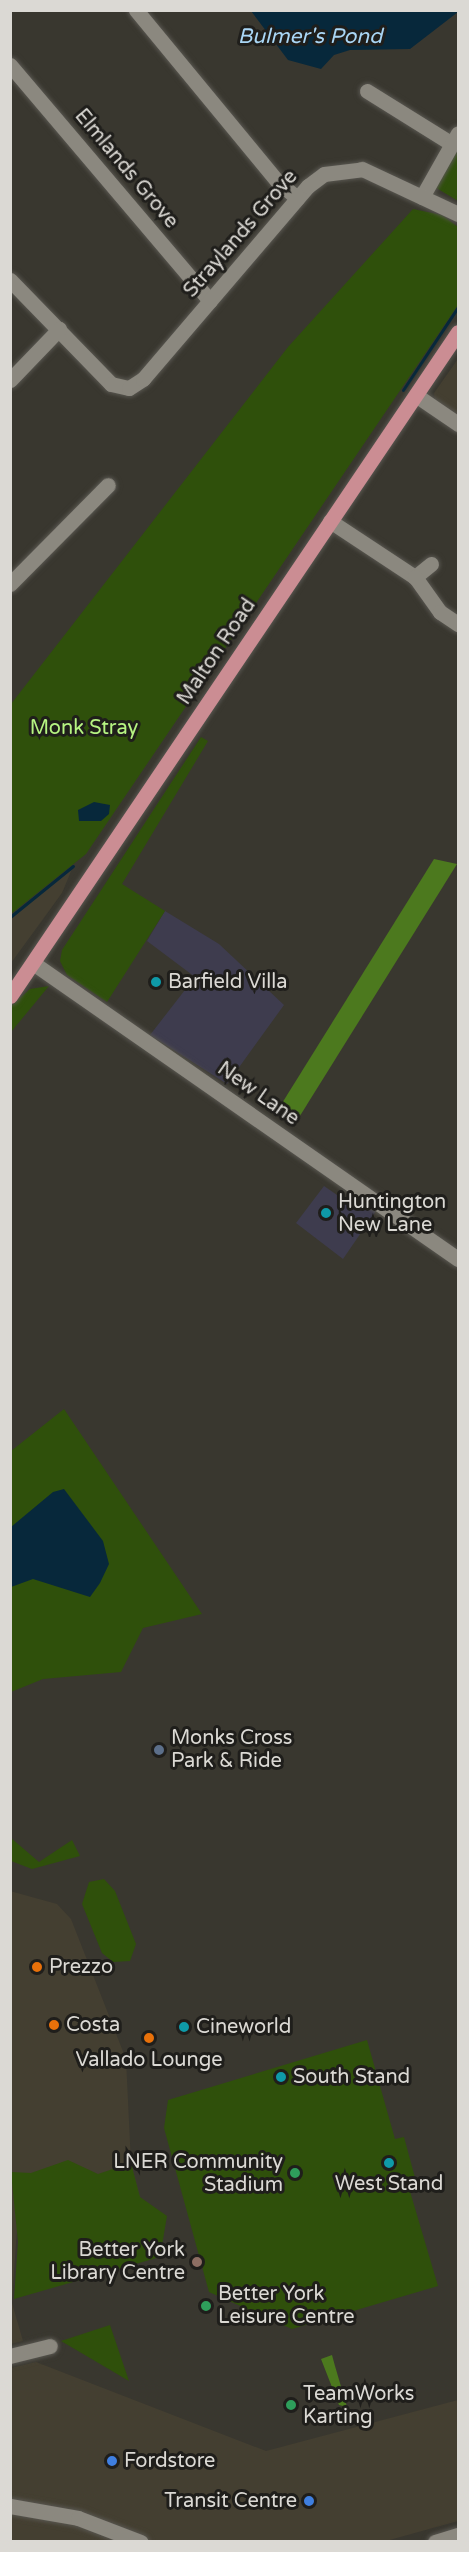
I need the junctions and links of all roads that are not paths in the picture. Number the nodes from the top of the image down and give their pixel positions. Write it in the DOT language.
graph roads {
  1 [pos="136,10"];
  2 [pos="10,64"];
  3 [pos="367,91"];
  4 [pos="455,139"];
  5 [pos="422,197"];
  6 [pos="297,198"];
  7 [pos="459,214"];
  8 [pos="10,280"];
  9 [pos="210,301"];
  10 [pos="59,329"];
  11 [pos="459,332"];
  12 [pos="10,380"];
  13 [pos="417,396"];
  14 [pos="459,424"];
  15 [pos="108,485"];
  16 [pos="330,521"];
  17 [pos="431,564"];
  18 [pos="415,577"];
  19 [pos="12,580"];
  20 [pos="459,624"];
  21 [pos="33,963"];
  22 [pos="10,996"];
  23 [pos="459,1259"];
  24 [pos="50,2346"];
  25 [pos="10,2356"];
  26 [pos="10,2506"];
  27 [pos="459,2535"];
  28 [pos="141,2541"];
  29 [pos="435,2541"];
  1 -- 6 [label="street"];
  2 -- 9 [label="street, Elmlands Grove"];
  3 -- 4 [label="street"];
  4 -- 5 [label="street"];
  5 -- 6 [label="street, Straylands Grove"];
  5 -- 7 [label="street, Straylands Grove"];
  6 -- 9 [label="street, Straylands Grove"];
  8 -- 10 [label="street"];
  9 -- 10 [label="street, Straylands Grove"];
  10 -- 12 [label="street"];
  11 -- 13 [label="main road, Malton Road"];
  13 -- 14 [label="street"];
  13 -- 16 [label="main road, Malton Road"];
  15 -- 19 [label="street"];
  16 -- 18 [label="street"];
  16 -- 21 [label="main road, Malton Road"];
  17 -- 18 [label="street"];
  18 -- 20 [label="street"];
  21 -- 22 [label="main road, Malton Road"];
  21 -- 23 [label="street, New Lane"];
  24 -- 25 [label="street"];
  26 -- 28 [label="street"];
  27 -- 29 [label="street"];
}
